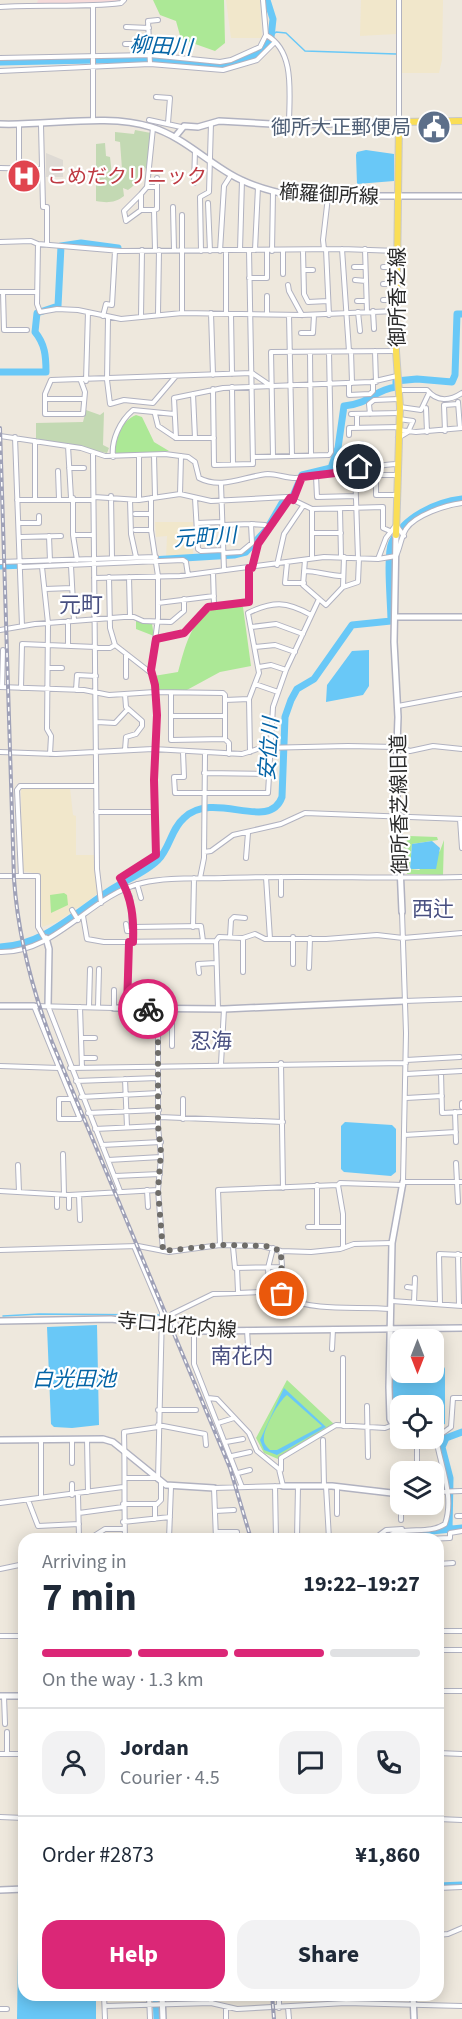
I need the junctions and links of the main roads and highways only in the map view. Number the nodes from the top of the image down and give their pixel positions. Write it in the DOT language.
graph roads {
  1 [pos="462,121"];
  2 [pos="398,532"];
  1 -- 2 [label="main road, 御所香芝線"];
}
